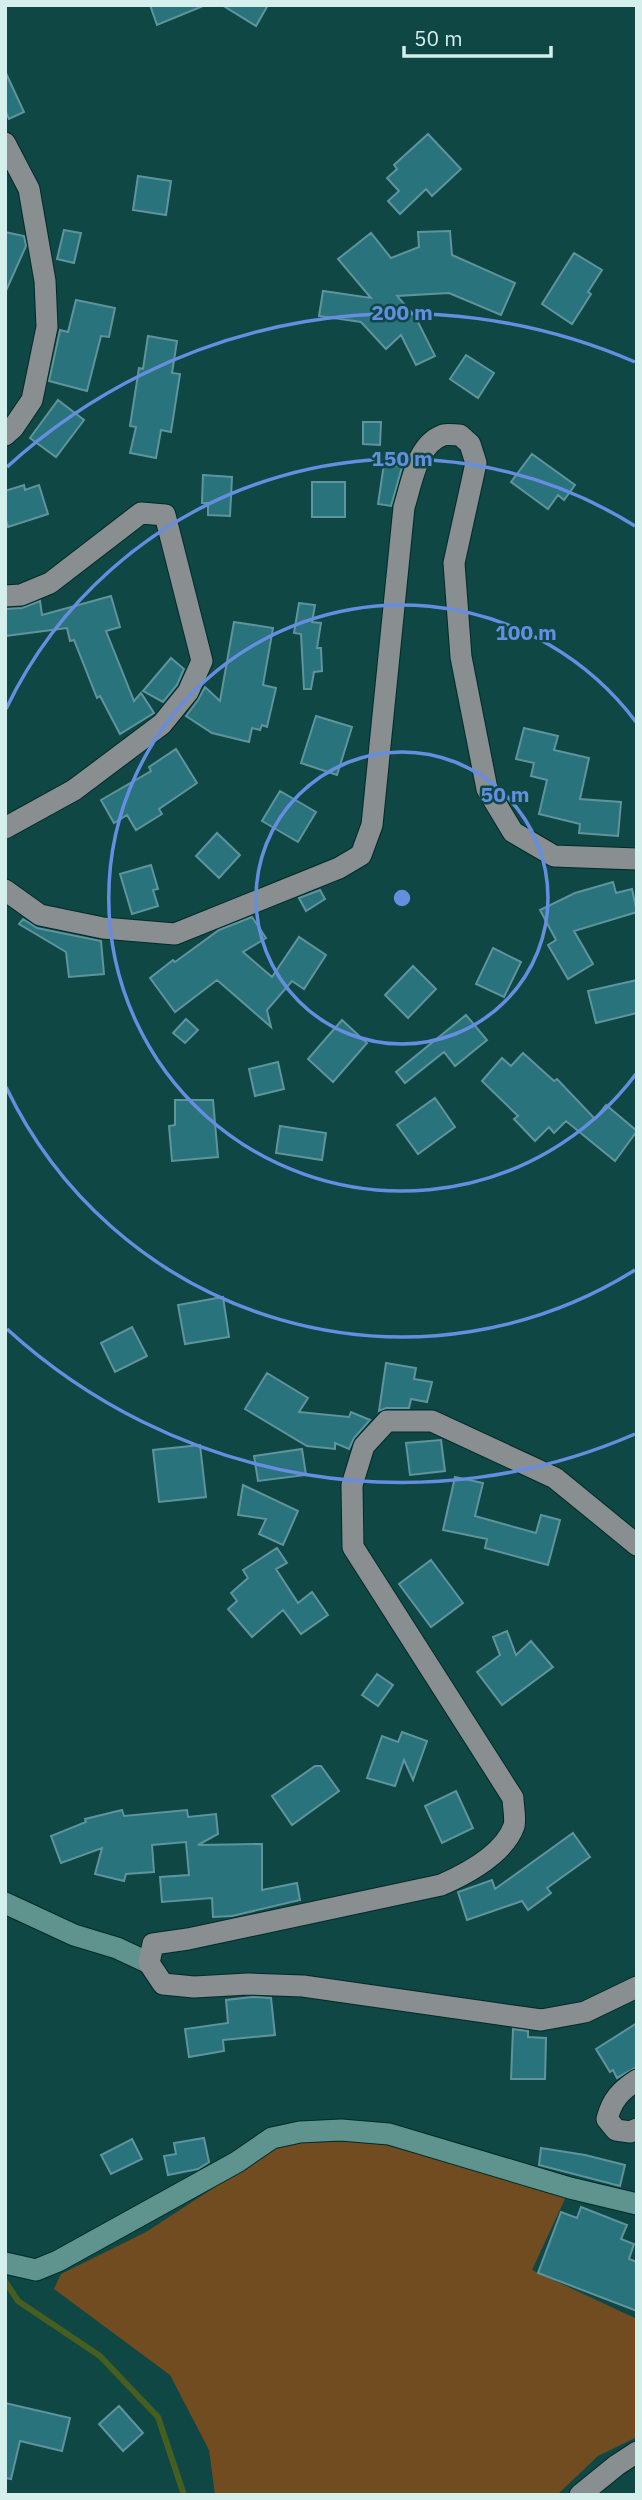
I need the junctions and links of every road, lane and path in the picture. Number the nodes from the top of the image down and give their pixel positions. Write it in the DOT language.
graph roads {
  1 [pos="5,143"];
  2 [pos="5,435"];
  3 [pos="5,596"];
  4 [pos="5,828"];
  5 [pos="637,859"];
  6 [pos="5,891"];
  7 [pos="637,1545"];
  8 [pos="5,1903"];
  9 [pos="149,1963"];
  10 [pos="637,1987"];
  11 [pos="637,2080"];
  12 [pos="637,2129"];
  13 [pos="637,2204"];
  14 [pos="5,2263"];
  15 [pos="637,2452"];
  16 [pos="580,2495"];
  1 -- 2 [label="street"];
  3 -- 4 [label="street"];
  5 -- 6 [label="street"];
  7 -- 9 [label="street"];
  8 -- 9 [label="street"];
  9 -- 10 [label="street"];
  11 -- 12 [label="street"];
  13 -- 14 [label="street"];
  15 -- 16 [label="street"];
}
